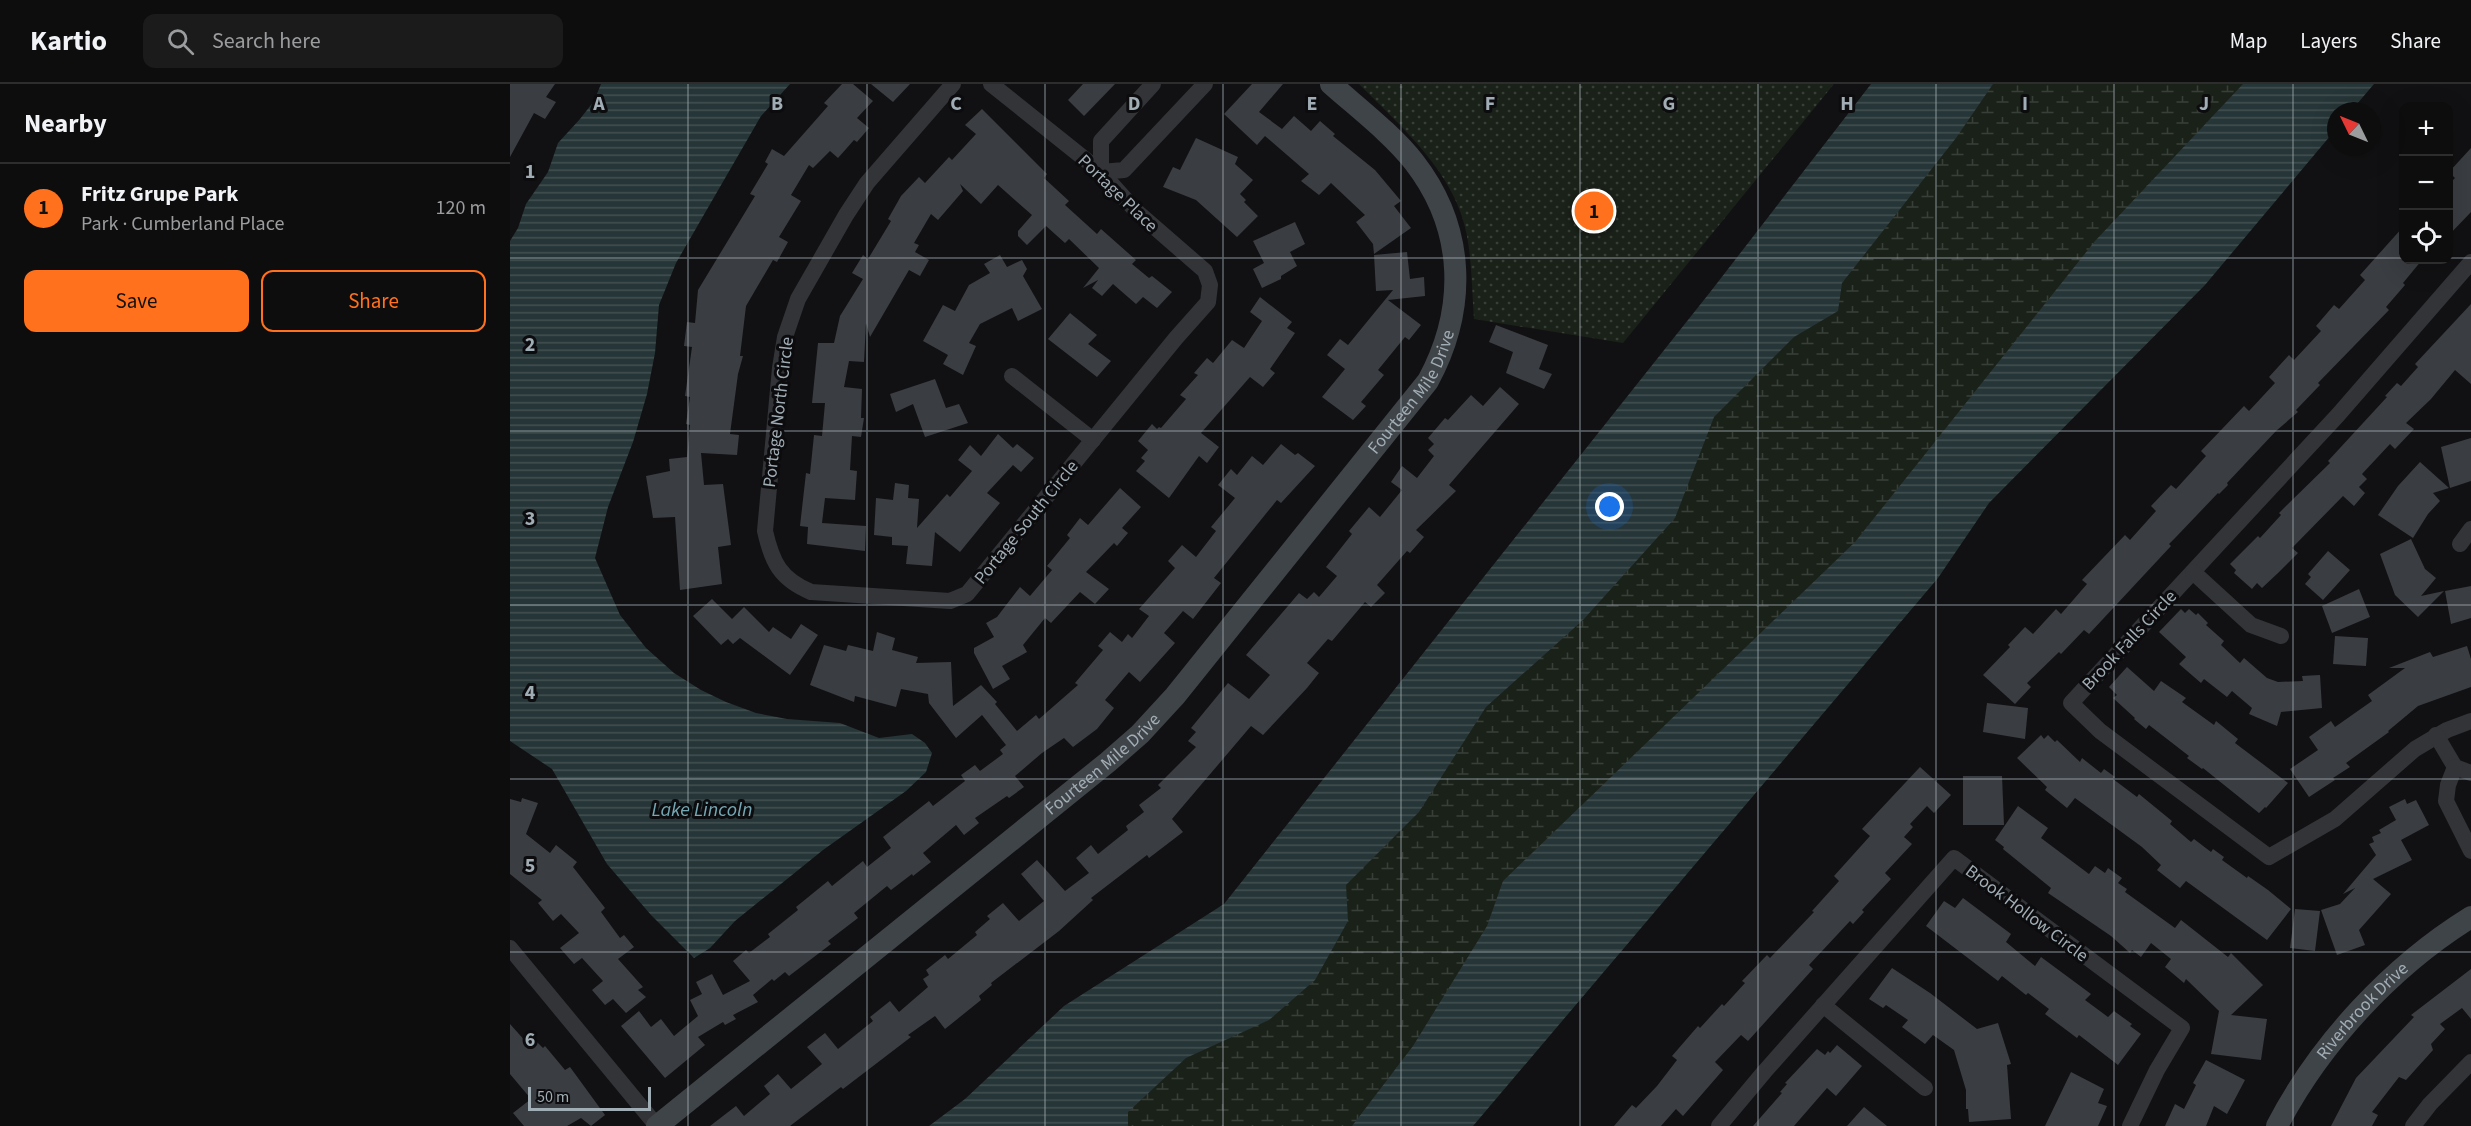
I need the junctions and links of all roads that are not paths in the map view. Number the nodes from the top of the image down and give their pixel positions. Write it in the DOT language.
graph roads {
  1 [pos="953,84"];
  2 [pos="991,84"];
  3 [pos="1153,84"];
  4 [pos="1205,84"];
  5 [pos="1331,84"];
  6 [pos="1101,172"];
  7 [pos="2471,262"];
  8 [pos="1210,285"];
  9 [pos="1012,376"];
  10 [pos="1093,440"];
  11 [pos="2471,529"];
  12 [pos="767,541"];
  13 [pos="2460,544"];
  14 [pos="2193,572"];
  15 [pos="2281,636"];
  16 [pos="2471,721"];
  17 [pos="2436,735"];
  18 [pos="2455,766"];
  19 [pos="2471,773"];
  20 [pos="2471,851"];
  21 [pos="2471,916"];
  22 [pos="510,948"];
  23 [pos="1823,1005"];
  24 [pos="2471,1062"];
  25 [pos="1925,1088"];
  26 [pos="657,1126"];
  27 [pos="1719,1126"];
  28 [pos="2130,1126"];
  29 [pos="2277,1126"];
  30 [pos="2413,1126"];
  1 -- 12 [label="street, Portage North Circle"];
  2 -- 6 [label="street, Portage Place"];
  3 -- 6 [label="street"];
  4 -- 6 [label="street"];
  5 -- 26 [label="street, Fourteen Mile Drive"];
  6 -- 8 [label="street, Portage Place"];
  7 -- 14 [label="street, Brook Falls Circle"];
  8 -- 10 [label="street, Portage South Circle"];
  9 -- 10 [label="street"];
  10 -- 12 [label="street, Portage South Circle"];
  11 -- 13 [label="street"];
  14 -- 15 [label="street"];
  14 -- 17 [label="street, Brook Falls Circle"];
  16 -- 17 [label="street, Brook Falls Circle"];
  17 -- 18 [label="street"];
  18 -- 19 [label="street"];
  18 -- 20 [label="street"];
  21 -- 29 [label="street, Riverbrook Drive"];
  22 -- 26 [label="street"];
  23 -- 25 [label="street"];
  23 -- 27 [label="street, Brook Hollow Circle"];
  23 -- 28 [label="street, Brook Hollow Circle"];
  24 -- 30 [label="street"];
}
